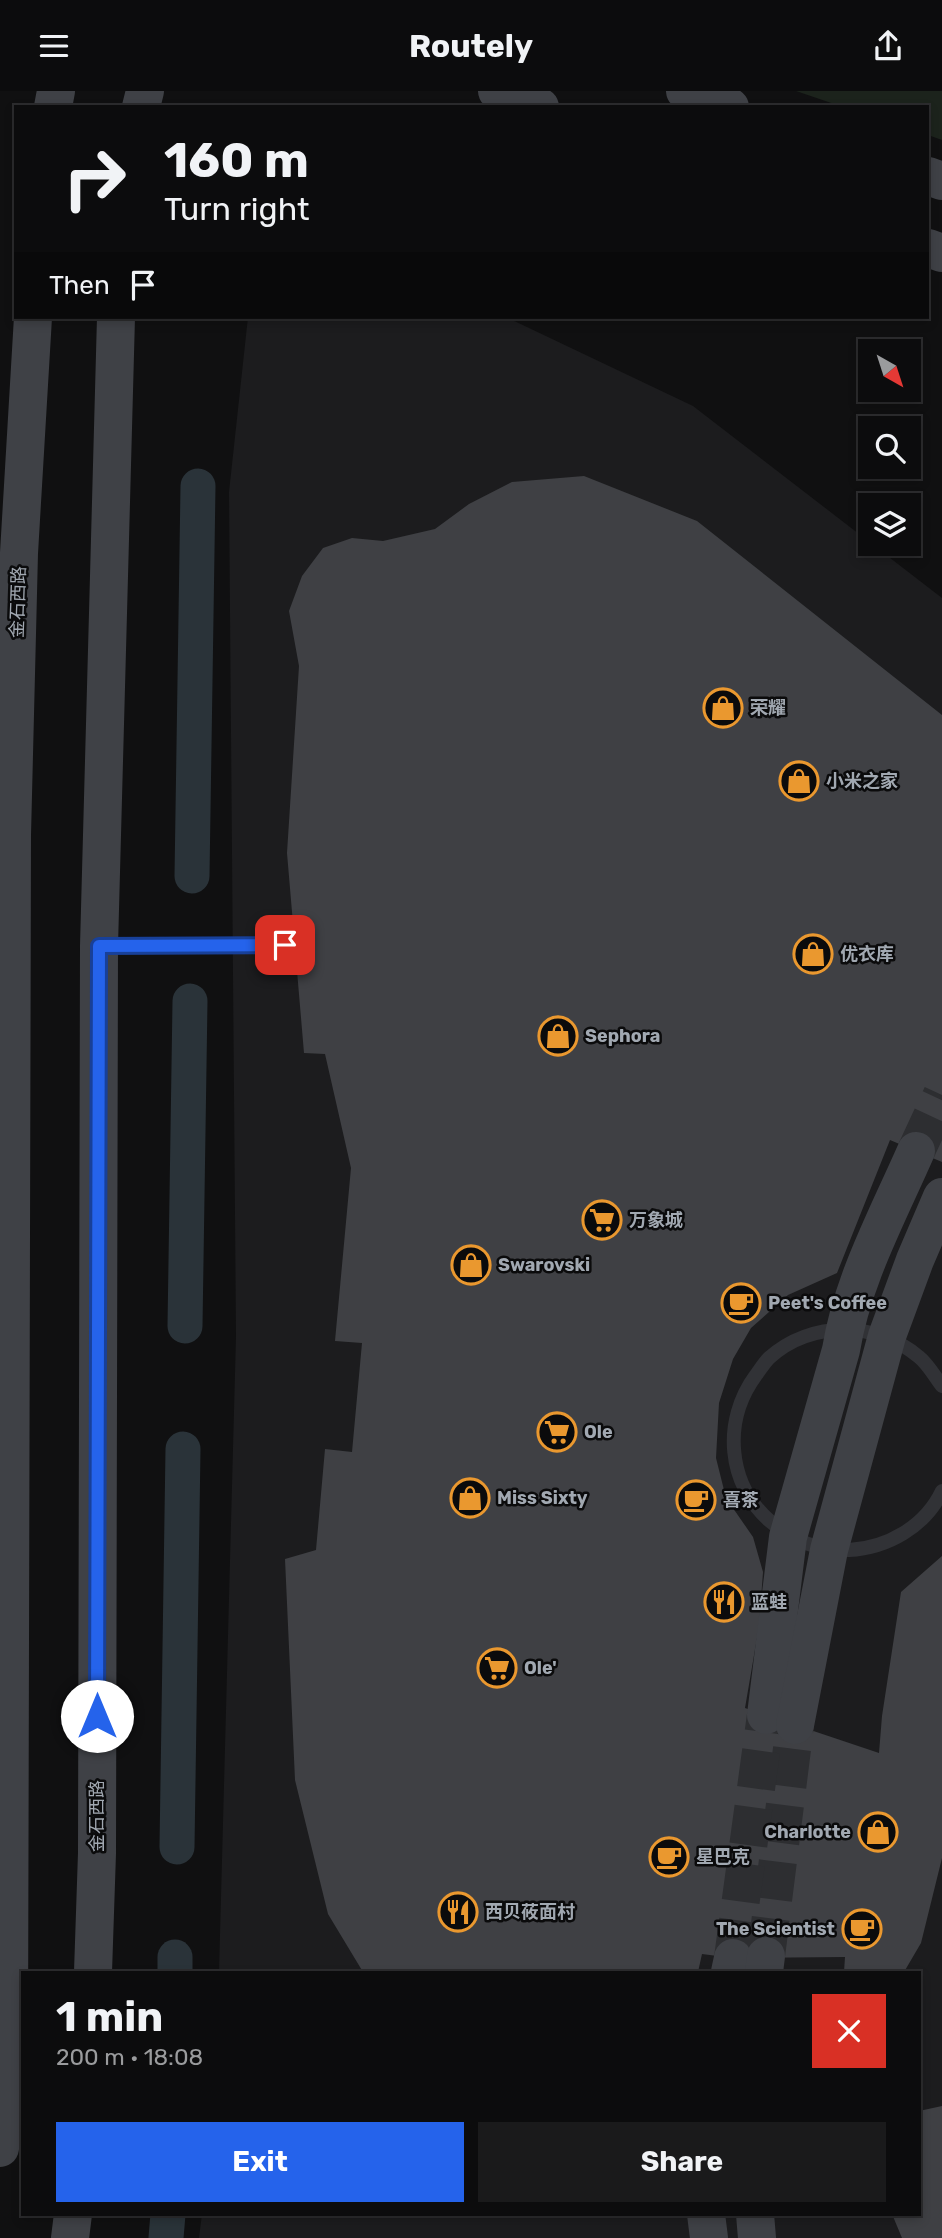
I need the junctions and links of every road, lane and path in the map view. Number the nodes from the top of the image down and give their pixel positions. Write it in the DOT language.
graph roads {
  1 [pos="497,91"];
  2 [pos="685,91"];
  3 [pos="535,105"];
  4 [pos="724,105"];
  5 [pos="33,319"];
  6 [pos="116,319"];
  7 [pos="285,945"];
  8 [pos="99,946"];
  9 [pos="916,1151"];
  10 [pos="942,1196"];
  11 [pos="845,1328"];
  12 [pos="887,1336"];
  13 [pos="942,1386"];
  14 [pos="942,1491"];
  15 [pos="788,1537"];
  16 [pos="829,1550"];
  17 [pos="93,1971"];
  18 [pos="0,2148"];
  19 [pos="73,2216"];
  20 [pos="706,2216"];
  21 [pos="755,2216"];
  22 [pos="70,2238"];
  23 [pos="709,2238"];
  24 [pos="757,2238"];
  1 -- 3 [label="main road"];
  2 -- 4 [label="main road"];
  5 -- 18 [label="main road, 金石西路"];
  6 -- 8 [label="main road, 金石西路"];
  7 -- 8 [label="lane"];
  8 -- 17 [label="main road, 金石西路"];
  9 -- 11 [label="main road"];
  10 -- 12 [label="main road"];
  11 -- 12 [label="lane"];
  11 -- 15 [label="main road"];
  11 -- 15 [label="lane"];
  12 -- 13 [label="lane"];
  12 -- 16 [label="main road"];
  14 -- 16 [label="lane"];
  15 -- 16 [label="lane"];
  15 -- 16 [label="main road"];
  19 -- 22 [label="main road"];
  20 -- 23 [label="main road"];
  21 -- 24 [label="main road"];
}
